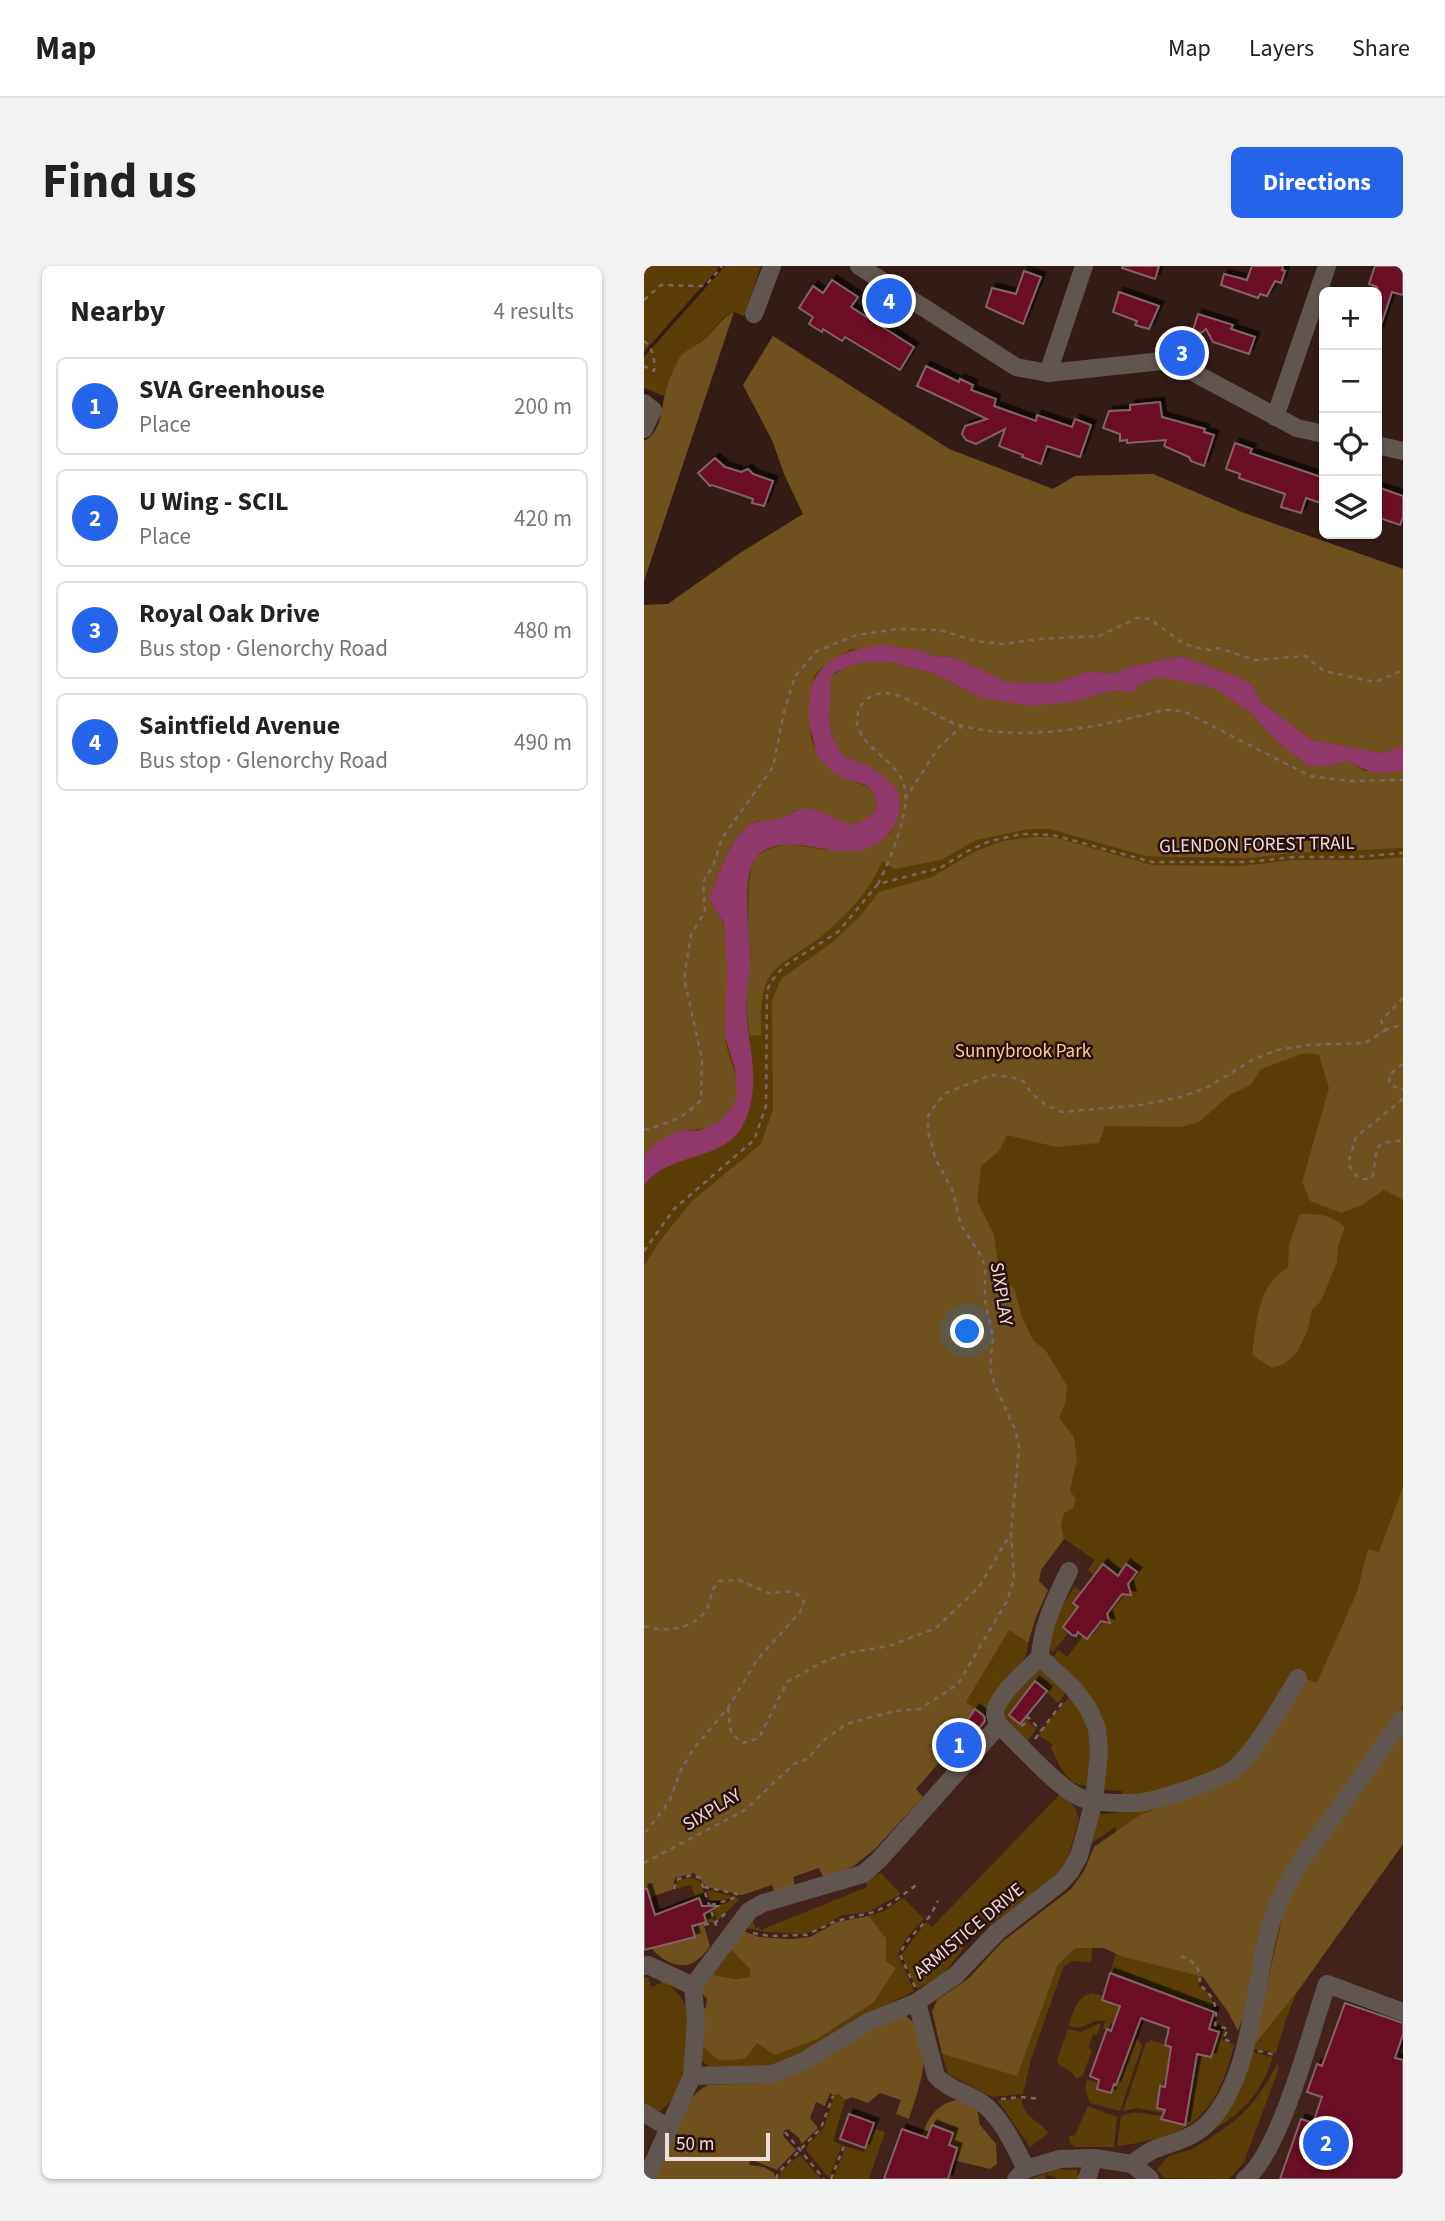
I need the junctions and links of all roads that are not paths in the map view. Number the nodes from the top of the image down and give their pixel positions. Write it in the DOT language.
graph roads {
  1 [pos="772,266"];
  2 [pos="860,266"];
  3 [pos="1084,266"];
  4 [pos="1327,266"];
  5 [pos="754,314"];
  6 [pos="1048,373"];
  7 [pos="644,402"];
  8 [pos="1275,417"];
  9 [pos="644,429"];
  10 [pos="1319,433"];
  11 [pos="1382,446"];
  12 [pos="1403,450"];
  13 [pos="1069,1572"];
  14 [pos="1040,1657"];
  15 [pos="1298,1678"];
  16 [pos="1403,1718"];
  17 [pos="1008,1725"];
  18 [pos="1094,1801"];
  19 [pos="644,1966"];
  20 [pos="693,1986"];
  21 [pos="917,2002"];
  22 [pos="1403,2012"];
  23 [pos="692,2076"];
  24 [pos="644,2113"];
  25 [pos="669,2128"];
  26 [pos="1094,2158"];
  27 [pos="1130,2171"];
  28 [pos="1021,2174"];
  29 [pos="646,2179"];
  30 [pos="1087,2179"];
  31 [pos="1150,2179"];
  32 [pos="1245,2179"];
  1 -- 5 [label="street"];
  2 -- 6 [label="street"];
  3 -- 6 [label="street"];
  4 -- 8 [label="street"];
  6 -- 8 [label="street"];
  7 -- 9 [label="street"];
  8 -- 10 [label="street"];
  11 -- 12 [label="street"];
  13 -- 14 [label="street"];
  14 -- 17 [label="street"];
  14 -- 18 [label="street, ARMISTICE DRIVE"];
  15 -- 18 [label="street"];
  16 -- 27 [label="street"];
  17 -- 18 [label="street"];
  17 -- 20 [label="street"];
  18 -- 21 [label="street, ARMISTICE DRIVE"];
  19 -- 20 [label="street"];
  20 -- 23 [label="street"];
  21 -- 23 [label="street, ARMISTICE DRIVE"];
  21 -- 28 [label="street"];
  22 -- 32 [label="street"];
  23 -- 25 [label="street"];
  24 -- 25 [label="street"];
  25 -- 29 [label="street"];
  26 -- 27 [label="street"];
  26 -- 28 [label="street"];
  26 -- 30 [label="street"];
  27 -- 31 [label="street"];
}
